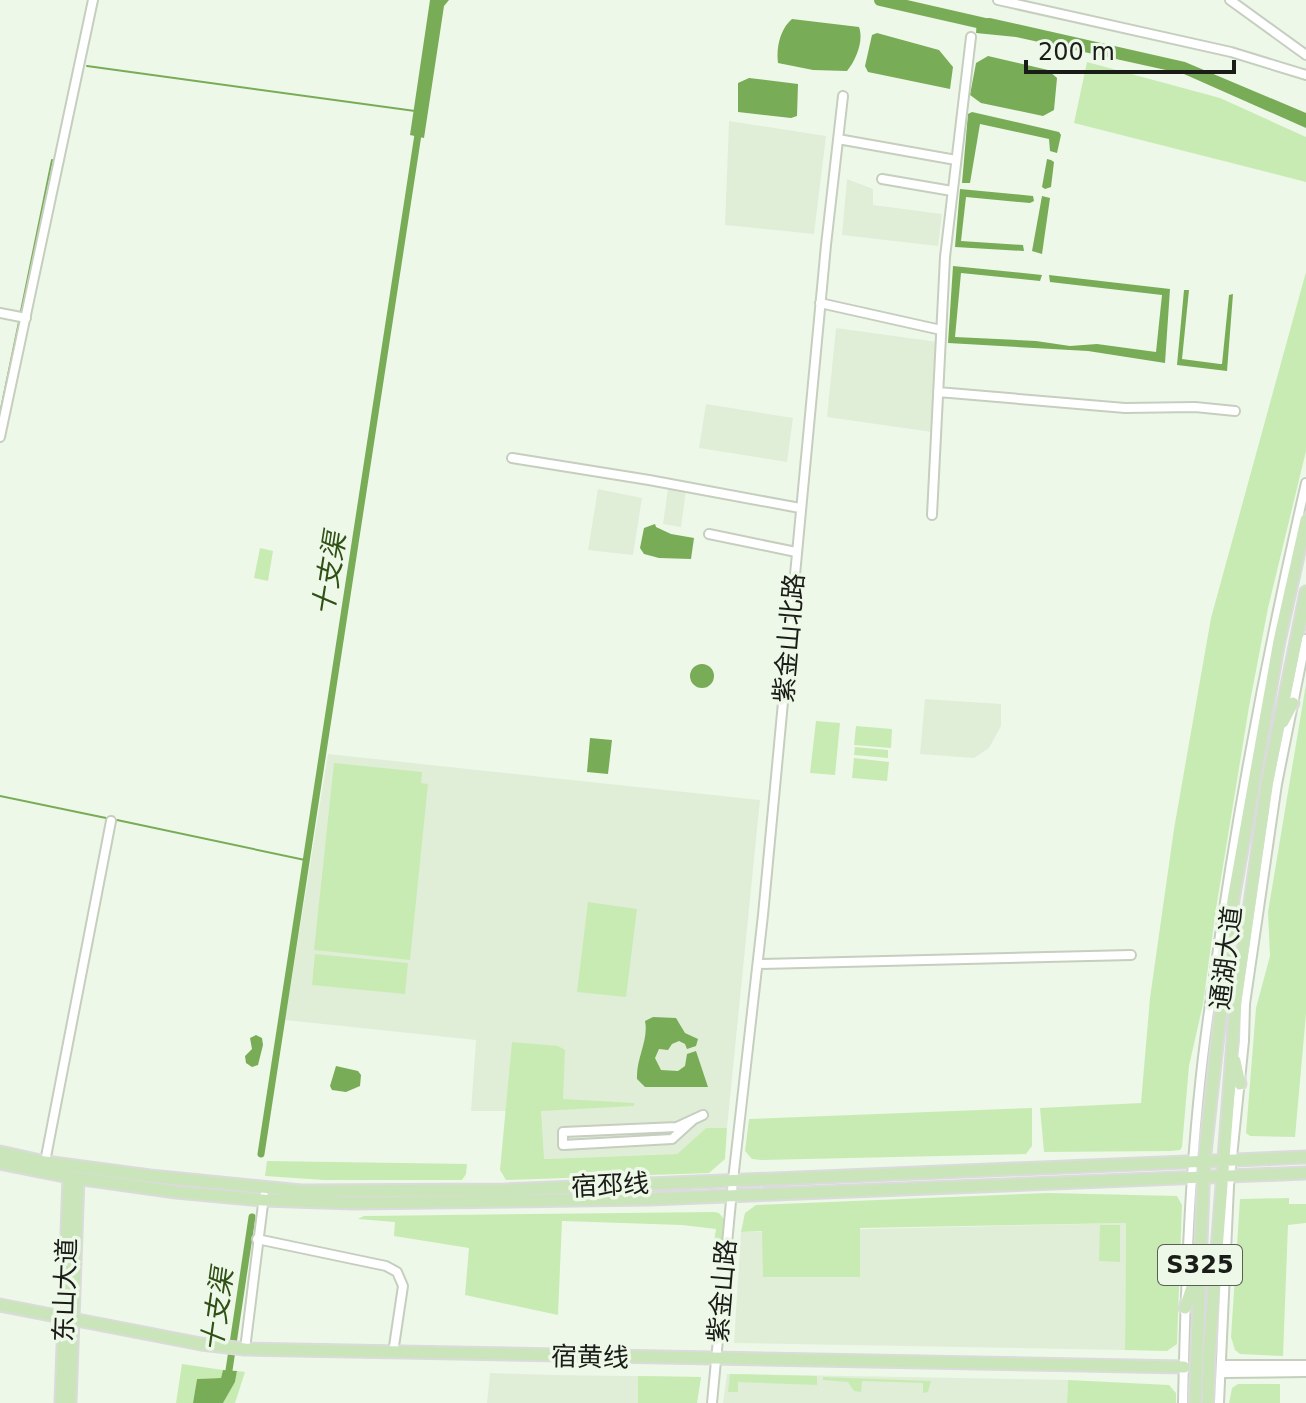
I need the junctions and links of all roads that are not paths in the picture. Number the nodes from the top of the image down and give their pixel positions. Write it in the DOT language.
graph roads {
  1 [pos="93,0"];
  2 [pos="998,0"];
  3 [pos="1230,0"];
  4 [pos="971,37"];
  5 [pos="1306,55"];
  6 [pos="1306,75"];
  7 [pos="843,96"];
  8 [pos="838,139"];
  9 [pos="956,160"];
  10 [pos="882,179"];
  11 [pos="952,191"];
  12 [pos="820,303"];
  13 [pos="0,313"];
  14 [pos="22,317"];
  15 [pos="941,330"];
  16 [pos="938,392"];
  17 [pos="1235,411"];
  18 [pos="0,437"];
  19 [pos="512,458"];
  20 [pos="1306,483"];
  21 [pos="800,508"];
  22 [pos="932,515"];
  23 [pos="1306,520"];
  24 [pos="709,534"];
  25 [pos="796,552"];
  26 [pos="1306,592"];
  27 [pos="1306,644"];
  28 [pos="1293,703"];
  29 [pos="1277,733"];
  30 [pos="111,821"];
  31 [pos="1227,951"];
  32 [pos="1131,955"];
  33 [pos="758,964"];
  34 [pos="1212,994"];
  35 [pos="1233,1052"];
  36 [pos="1240,1084"];
  37 [pos="703,1115"];
  38 [pos="694,1119"];
  39 [pos="0,1152"];
  40 [pos="1306,1157"];
  41 [pos="1228,1161"];
  42 [pos="45,1162"];
  43 [pos="1199,1162"];
  44 [pos="0,1163"];
  45 [pos="1306,1173"];
  46 [pos="1226,1176"];
  47 [pos="74,1177"];
  48 [pos="1198,1177"];
  49 [pos="733,1180"];
  50 [pos="265,1187"];
  51 [pos="732,1195"];
  52 [pos="263,1200"];
  53 [pos="257,1239"];
  54 [pos="1200,1263"];
  55 [pos="0,1305"];
  56 [pos="1185,1308"];
  57 [pos="68,1318"];
  58 [pos="243,1349"];
  59 [pos="393,1353"];
  60 [pos="716,1360"];
  61 [pos="1306,1365"];
  62 [pos="1190,1368"];
  63 [pos="1306,1372"];
  64 [pos="61,1403"];
  65 [pos="70,1403"];
  66 [pos="712,1403"];
  67 [pos="1183,1403"];
  68 [pos="1195,1403"];
  69 [pos="1208,1403"];
  70 [pos="1219,1403"];
  1 -- 14 [label="street"];
  2 -- 6 [label="street"];
  3 -- 5 [label="street"];
  4 -- 9 [label="street"];
  7 -- 8 [label="street, 紫金山北路"];
  8 -- 9 [label="street"];
  8 -- 12 [label="street, 紫金山北路"];
  9 -- 11 [label="street"];
  10 -- 11 [label="street"];
  11 -- 15 [label="street"];
  12 -- 15 [label="street"];
  12 -- 21 [label="street, 紫金山北路"];
  13 -- 14 [label="street"];
  14 -- 18 [label="street"];
  15 -- 16 [label="street"];
  16 -- 17 [label="street"];
  16 -- 22 [label="street"];
  19 -- 21 [label="street"];
  20 -- 34 [label="street"];
  21 -- 25 [label="street, 紫金山北路"];
  23 -- 31 [label="main road, 通湖大道"];
  24 -- 25 [label="street"];
  25 -- 33 [label="street, 紫金山北路"];
  26 -- 29 [label="main road, 通湖大道"];
  27 -- 28 [label="street"];
  28 -- 29 [label="main road"];
  28 -- 36 [label="street"];
  29 -- 35 [label="main road, 通湖大道"];
  30 -- 42 [label="street"];
  31 -- 34 [label="main road"];
  31 -- 43 [label="main road, 通湖大道"];
  32 -- 33 [label="street"];
  33 -- 49 [label="street, 紫金山北路"];
  34 -- 43 [label="street"];
  35 -- 36 [label="main road"];
  35 -- 41 [label="main road, 通湖大道"];
  36 -- 41 [label="street"];
  37 -- 38 [label="street"];
  38 -- 38 [label="street"];
  39 -- 42 [label="main road, 宿邳线"];
  40 -- 41 [label="main road, 宿邳线"];
  41 -- 43 [label="main road, 宿邳线"];
  41 -- 46 [label="main road, 通湖大道"];
  42 -- 50 [label="main road, 宿邳线"];
  43 -- 48 [label="main road, 通湖大道 / S325"];
  43 -- 49 [label="main road, 宿邳线"];
  44 -- 47 [label="main road, 宿邳线"];
  45 -- 46 [label="main road, 宿邳线"];
  46 -- 48 [label="main road, 宿邳线"];
  46 -- 69 [label="main road, 通湖大道"];
  46 -- 70 [label="street"];
  47 -- 52 [label="main road, 宿邳线"];
  47 -- 57 [label="main road, 东山大道"];
  48 -- 51 [label="main road, 宿邳线"];
  48 -- 54 [label="main road, 通湖大道 / S325"];
  48 -- 56 [label="street"];
  49 -- 50 [label="main road, 宿邳线"];
  49 -- 51 [label="street, 紫金山路"];
  50 -- 52 [label="street"];
  51 -- 52 [label="main road, 宿邳线"];
  51 -- 60 [label="street, 紫金山路"];
  52 -- 53 [label="street"];
  53 -- 58 [label="street"];
  53 -- 59 [label="street"];
  54 -- 56 [label="main road"];
  54 -- 62 [label="main road, 通湖大道 / S325"];
  55 -- 57 [label="main road, 宿黄线"];
  56 -- 62 [label="street"];
  57 -- 58 [label="main road, 宿黄线"];
  57 -- 64 [label="main road, 东山大道"];
  57 -- 65 [label="main road, 东山大道"];
  58 -- 59 [label="main road, 宿黄线"];
  59 -- 60 [label="main road, 宿黄线"];
  60 -- 62 [label="main road, 宿黄线"];
  60 -- 66 [label="street, 紫金山路"];
  61 -- 63 [label="street"];
  62 -- 67 [label="street"];
  62 -- 68 [label="main road, 通湖大道"];
}
